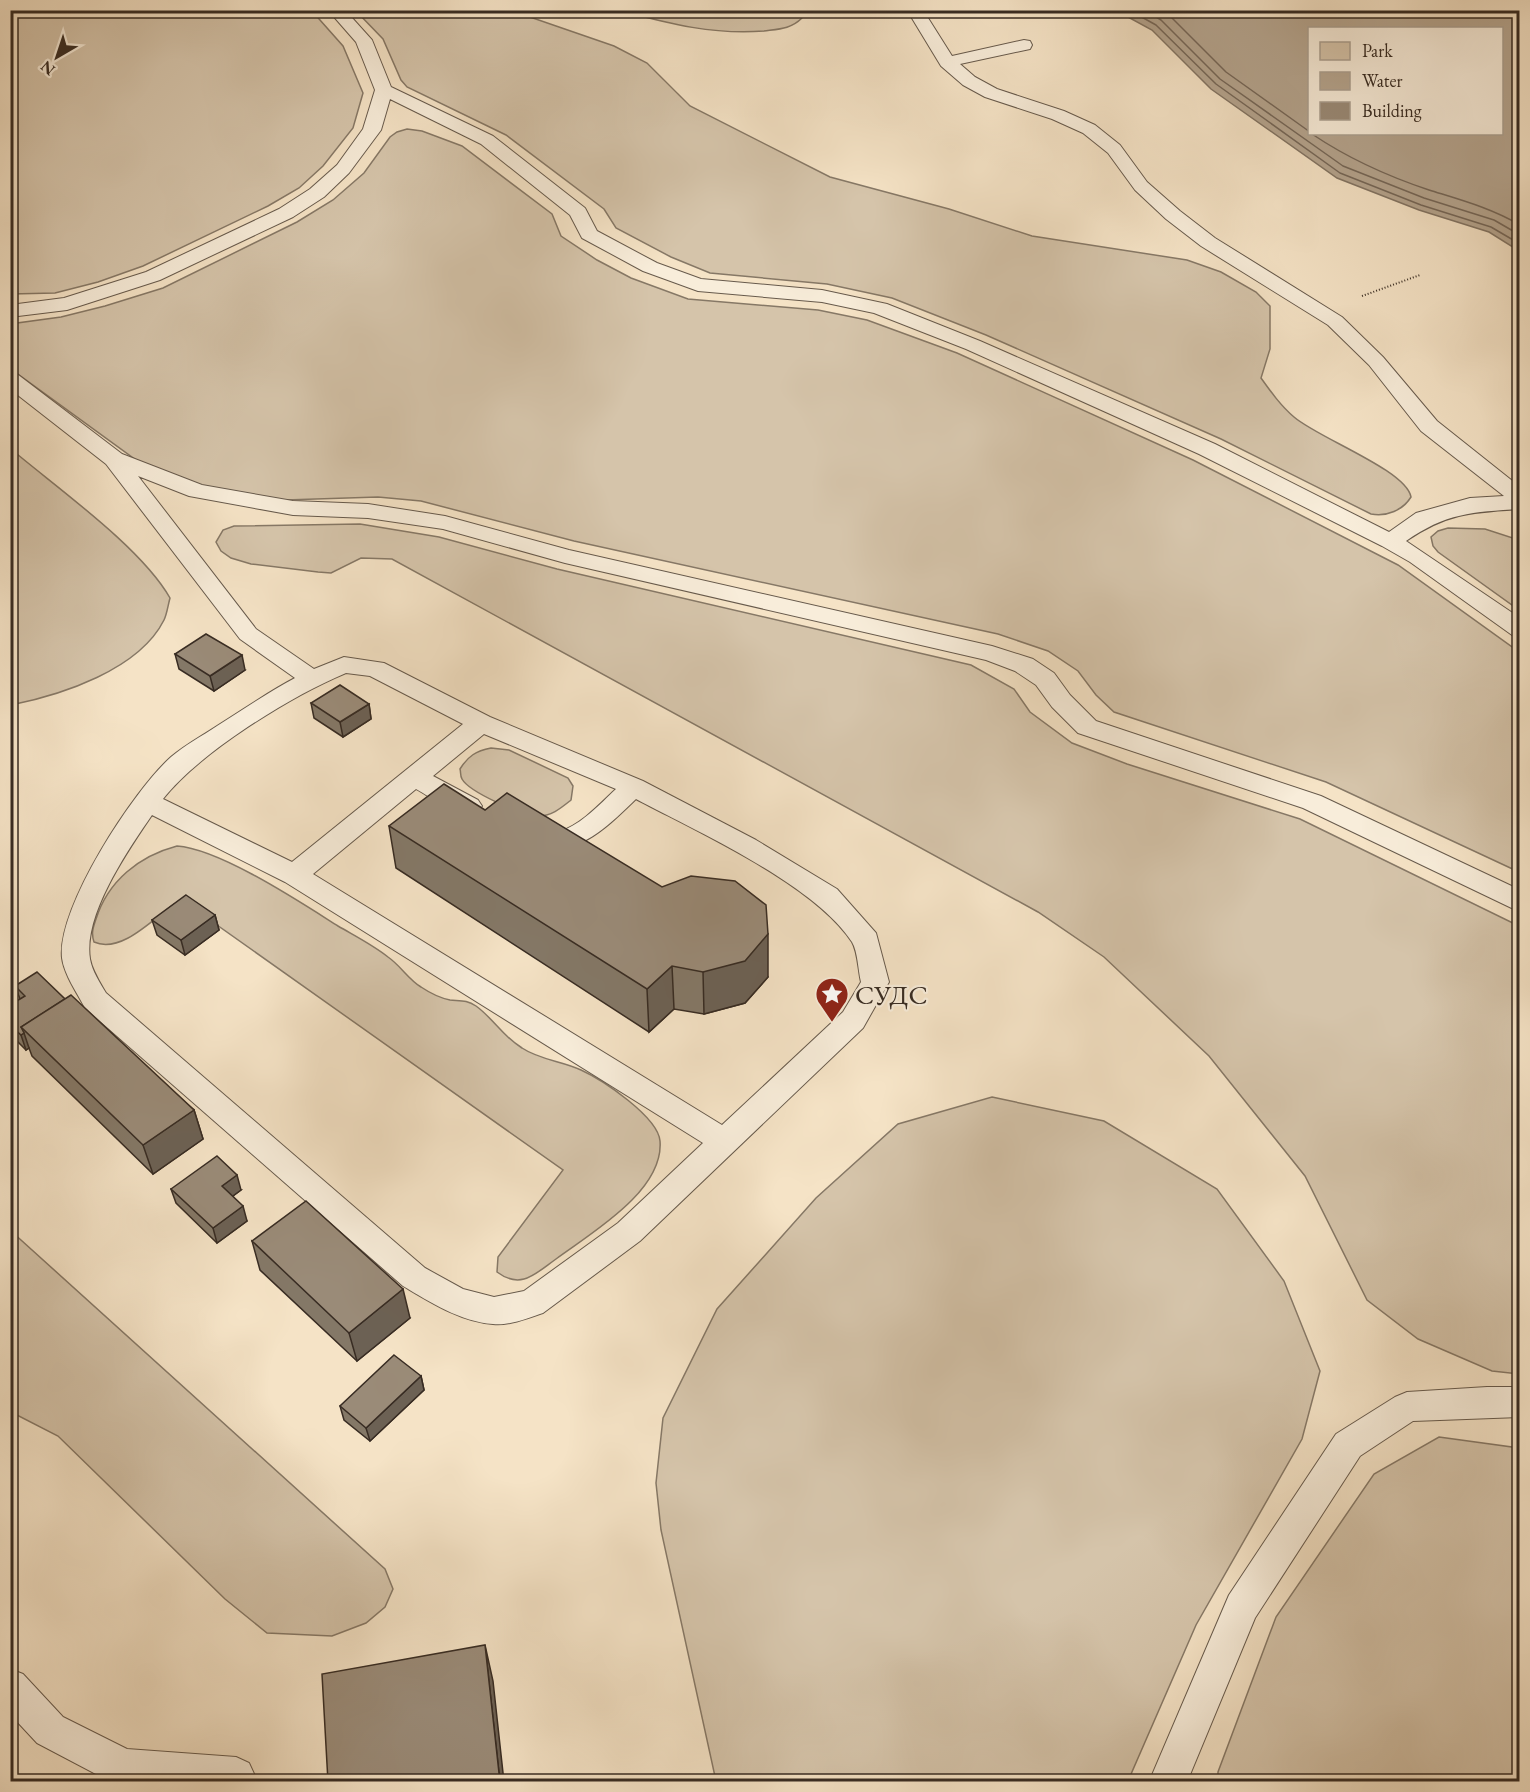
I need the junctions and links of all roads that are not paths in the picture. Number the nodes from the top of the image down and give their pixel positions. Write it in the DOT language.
graph roads {
  1 [pos="336,10"];
  2 [pos="915,10"];
  3 [pos="1024,45"];
  4 [pos="947,62"];
  5 [pos="384,90"];
  6 [pos="10,311"];
  7 [pos="10,378"];
  8 [pos="114,459"];
  9 [pos="1520,500"];
  10 [pos="1390,541"];
  11 [pos="1520,630"];
  12 [pos="311,678"];
  13 [pos="481,723"];
  14 [pos="414,777"];
  15 [pos="634,787"];
  16 [pos="148,802"];
  17 [pos="294,875"];
  18 [pos="1520,902"];
  19 [pos="723,1140"];
  20 [pos="1520,1402"];
  21 [pos="10,1687"];
  22 [pos="236,1776"];
  23 [pos="1168,1782"];
  1 -- 5 [label="lane"];
  2 -- 4 [label="lane"];
  3 -- 4 [label="lane"];
  4 -- 9 [label="lane"];
  5 -- 6 [label="lane"];
  5 -- 10 [label="lane"];
  7 -- 8 [label="lane"];
  8 -- 12 [label="lane"];
  8 -- 18 [label="lane"];
  9 -- 10 [label="lane"];
  10 -- 11 [label="lane"];
  12 -- 13 [label="lane"];
  12 -- 16 [label="lane"];
  13 -- 14 [label="lane"];
  13 -- 15 [label="lane"];
  14 -- 15 [label="lane"];
  14 -- 17 [label="lane"];
  15 -- 19 [label="lane"];
  16 -- 17 [label="lane"];
  16 -- 19 [label="lane"];
  17 -- 19 [label="lane"];
  20 -- 23 [label="lane"];
  21 -- 22 [label="lane"];
}
